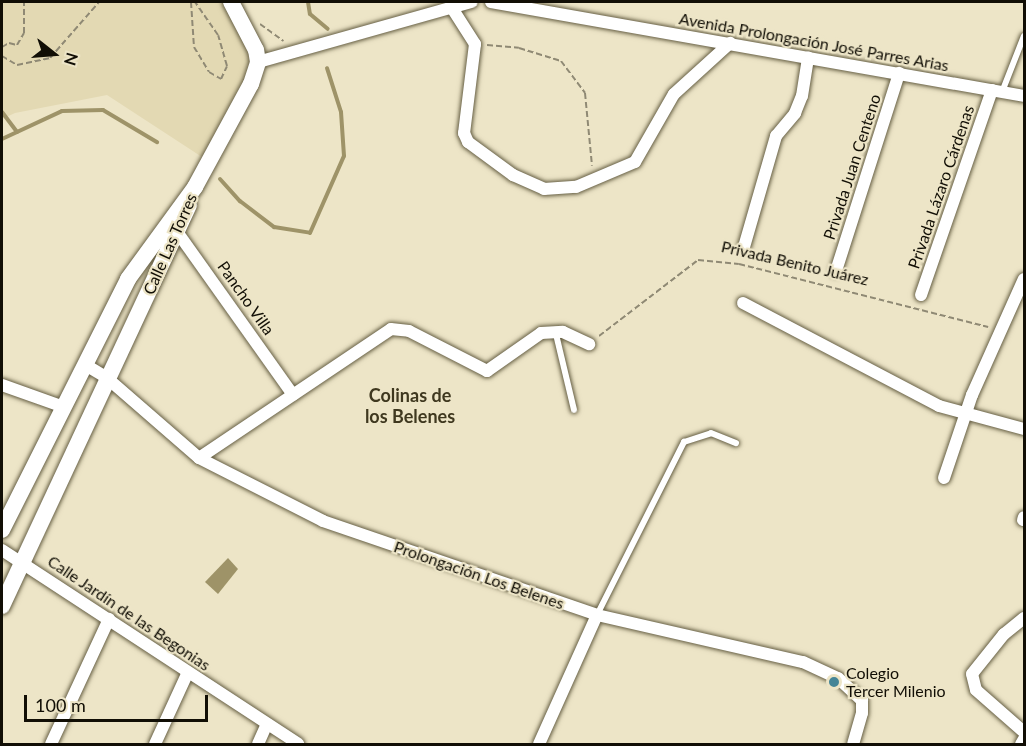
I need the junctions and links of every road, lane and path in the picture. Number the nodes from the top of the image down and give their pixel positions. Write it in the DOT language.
graph roads {
  1 [pos="24,2"];
  2 [pos="99,2"];
  3 [pos="193,2"];
  4 [pos="231,2"];
  5 [pos="472,2"];
  6 [pos="491,2"];
  7 [pos="452,8"];
  8 [pos="256,18"];
  9 [pos="1024,36"];
  10 [pos="730,43"];
  11 [pos="475,44"];
  12 [pos="2,47"];
  13 [pos="287,53"];
  14 [pos="2,56"];
  15 [pos="807,57"];
  16 [pos="258,62"];
  17 [pos="899,74"];
  18 [pos="997,91"];
  19 [pos="1024,96"];
  20 [pos="593,179"];
  21 [pos="174,227"];
  22 [pos="744,247"];
  23 [pos="836,271"];
  24 [pos="1024,279"];
  25 [pos="921,295"];
  26 [pos="743,303"];
  27 [pos="1019,309"];
  28 [pos="555,330"];
  29 [pos="1000,330"];
  30 [pos="589,344"];
  31 [pos="84,364"];
  32 [pos="107,378"];
  33 [pos="2,385"];
  34 [pos="293,395"];
  35 [pos="62,406"];
  36 [pos="574,410"];
  37 [pos="966,415"];
  38 [pos="1024,429"];
  39 [pos="736,442"];
  40 [pos="199,458"];
  41 [pos="944,478"];
  42 [pos="2,530"];
  43 [pos="2,550"];
  44 [pos="23,562"];
  45 [pos="2,606"];
  46 [pos="597,615"];
  47 [pos="1024,618"];
  48 [pos="109,619"];
  49 [pos="188,672"];
  50 [pos="267,724"];
  51 [pos="1024,732"];
  52 [pos="1024,739"];
  53 [pos="51,744"];
  54 [pos="154,744"];
  55 [pos="258,744"];
  56 [pos="298,744"];
  57 [pos="539,744"];
  58 [pos="853,744"];
  59 [pos="1021,744"];
  1 -- 12 [label="path"];
  2 -- 14 [label="path"];
  3 -- 3 [label="path"];
  4 -- 16 [label="main road"];
  5 -- 7 [label="street"];
  6 -- 10 [label="street, Avenida Prolongación José Parres Arias"];
  7 -- 11 [label="street"];
  7 -- 13 [label="street"];
  8 -- 13 [label="path"];
  9 -- 18 [label="lane"];
  10 -- 15 [label="street, Avenida Prolongación José Parres Arias"];
  10 -- 20 [label="street"];
  11 -- 20 [label="path"];
  11 -- 20 [label="street"];
  13 -- 16 [label="street"];
  15 -- 17 [label="street, Avenida Prolongación José Parres Arias"];
  15 -- 22 [label="street"];
  16 -- 21 [label="main road, Calle Las Torres"];
  17 -- 18 [label="street, Avenida Prolongación José Parres Arias"];
  17 -- 23 [label="street, Privada Juan Centeno"];
  18 -- 19 [label="street, Avenida Prolongación José Parres Arias"];
  18 -- 25 [label="street, Privada Lázaro Cárdenas"];
  21 -- 31 [label="main road, Calle Las Torres"];
  21 -- 32 [label="main road, Calle Las Torres"];
  21 -- 34 [label="street, Pancho Villa"];
  24 -- 27 [label="street"];
  26 -- 37 [label="street"];
  27 -- 29 [label="street"];
  28 -- 30 [label="street"];
  28 -- 34 [label="street"];
  28 -- 36 [label="lane"];
  29 -- 30 [label="path, Privada Benito Juárez"];
  29 -- 37 [label="street"];
  31 -- 32 [label="street, Prolongación Los Belenes"];
  31 -- 35 [label="main road, Calle Las Torres"];
  32 -- 40 [label="street, Prolongación Los Belenes"];
  32 -- 44 [label="main road, Calle Las Torres"];
  33 -- 35 [label="street"];
  34 -- 40 [label="street"];
  35 -- 42 [label="main road, Calle Las Torres"];
  37 -- 38 [label="street"];
  37 -- 41 [label="street"];
  39 -- 46 [label="lane"];
  40 -- 46 [label="street, Prolongación Los Belenes"];
  43 -- 44 [label="street, Calle Jardín de las Begonias"];
  44 -- 45 [label="main road, Calle Las Torres"];
  44 -- 48 [label="street, Calle Jardín de las Begonias"];
  46 -- 57 [label="street"];
  46 -- 58 [label="street, Prolongación Los Belenes"];
  47 -- 51 [label="street"];
  48 -- 49 [label="street, Calle Jardín de las Begonias"];
  48 -- 53 [label="street"];
  49 -- 50 [label="street, Calle Jardín de las Begonias"];
  49 -- 54 [label="street"];
  50 -- 55 [label="street"];
  50 -- 56 [label="street, Calle Jardín de las Begonias"];
  52 -- 59 [label="street"];
}
